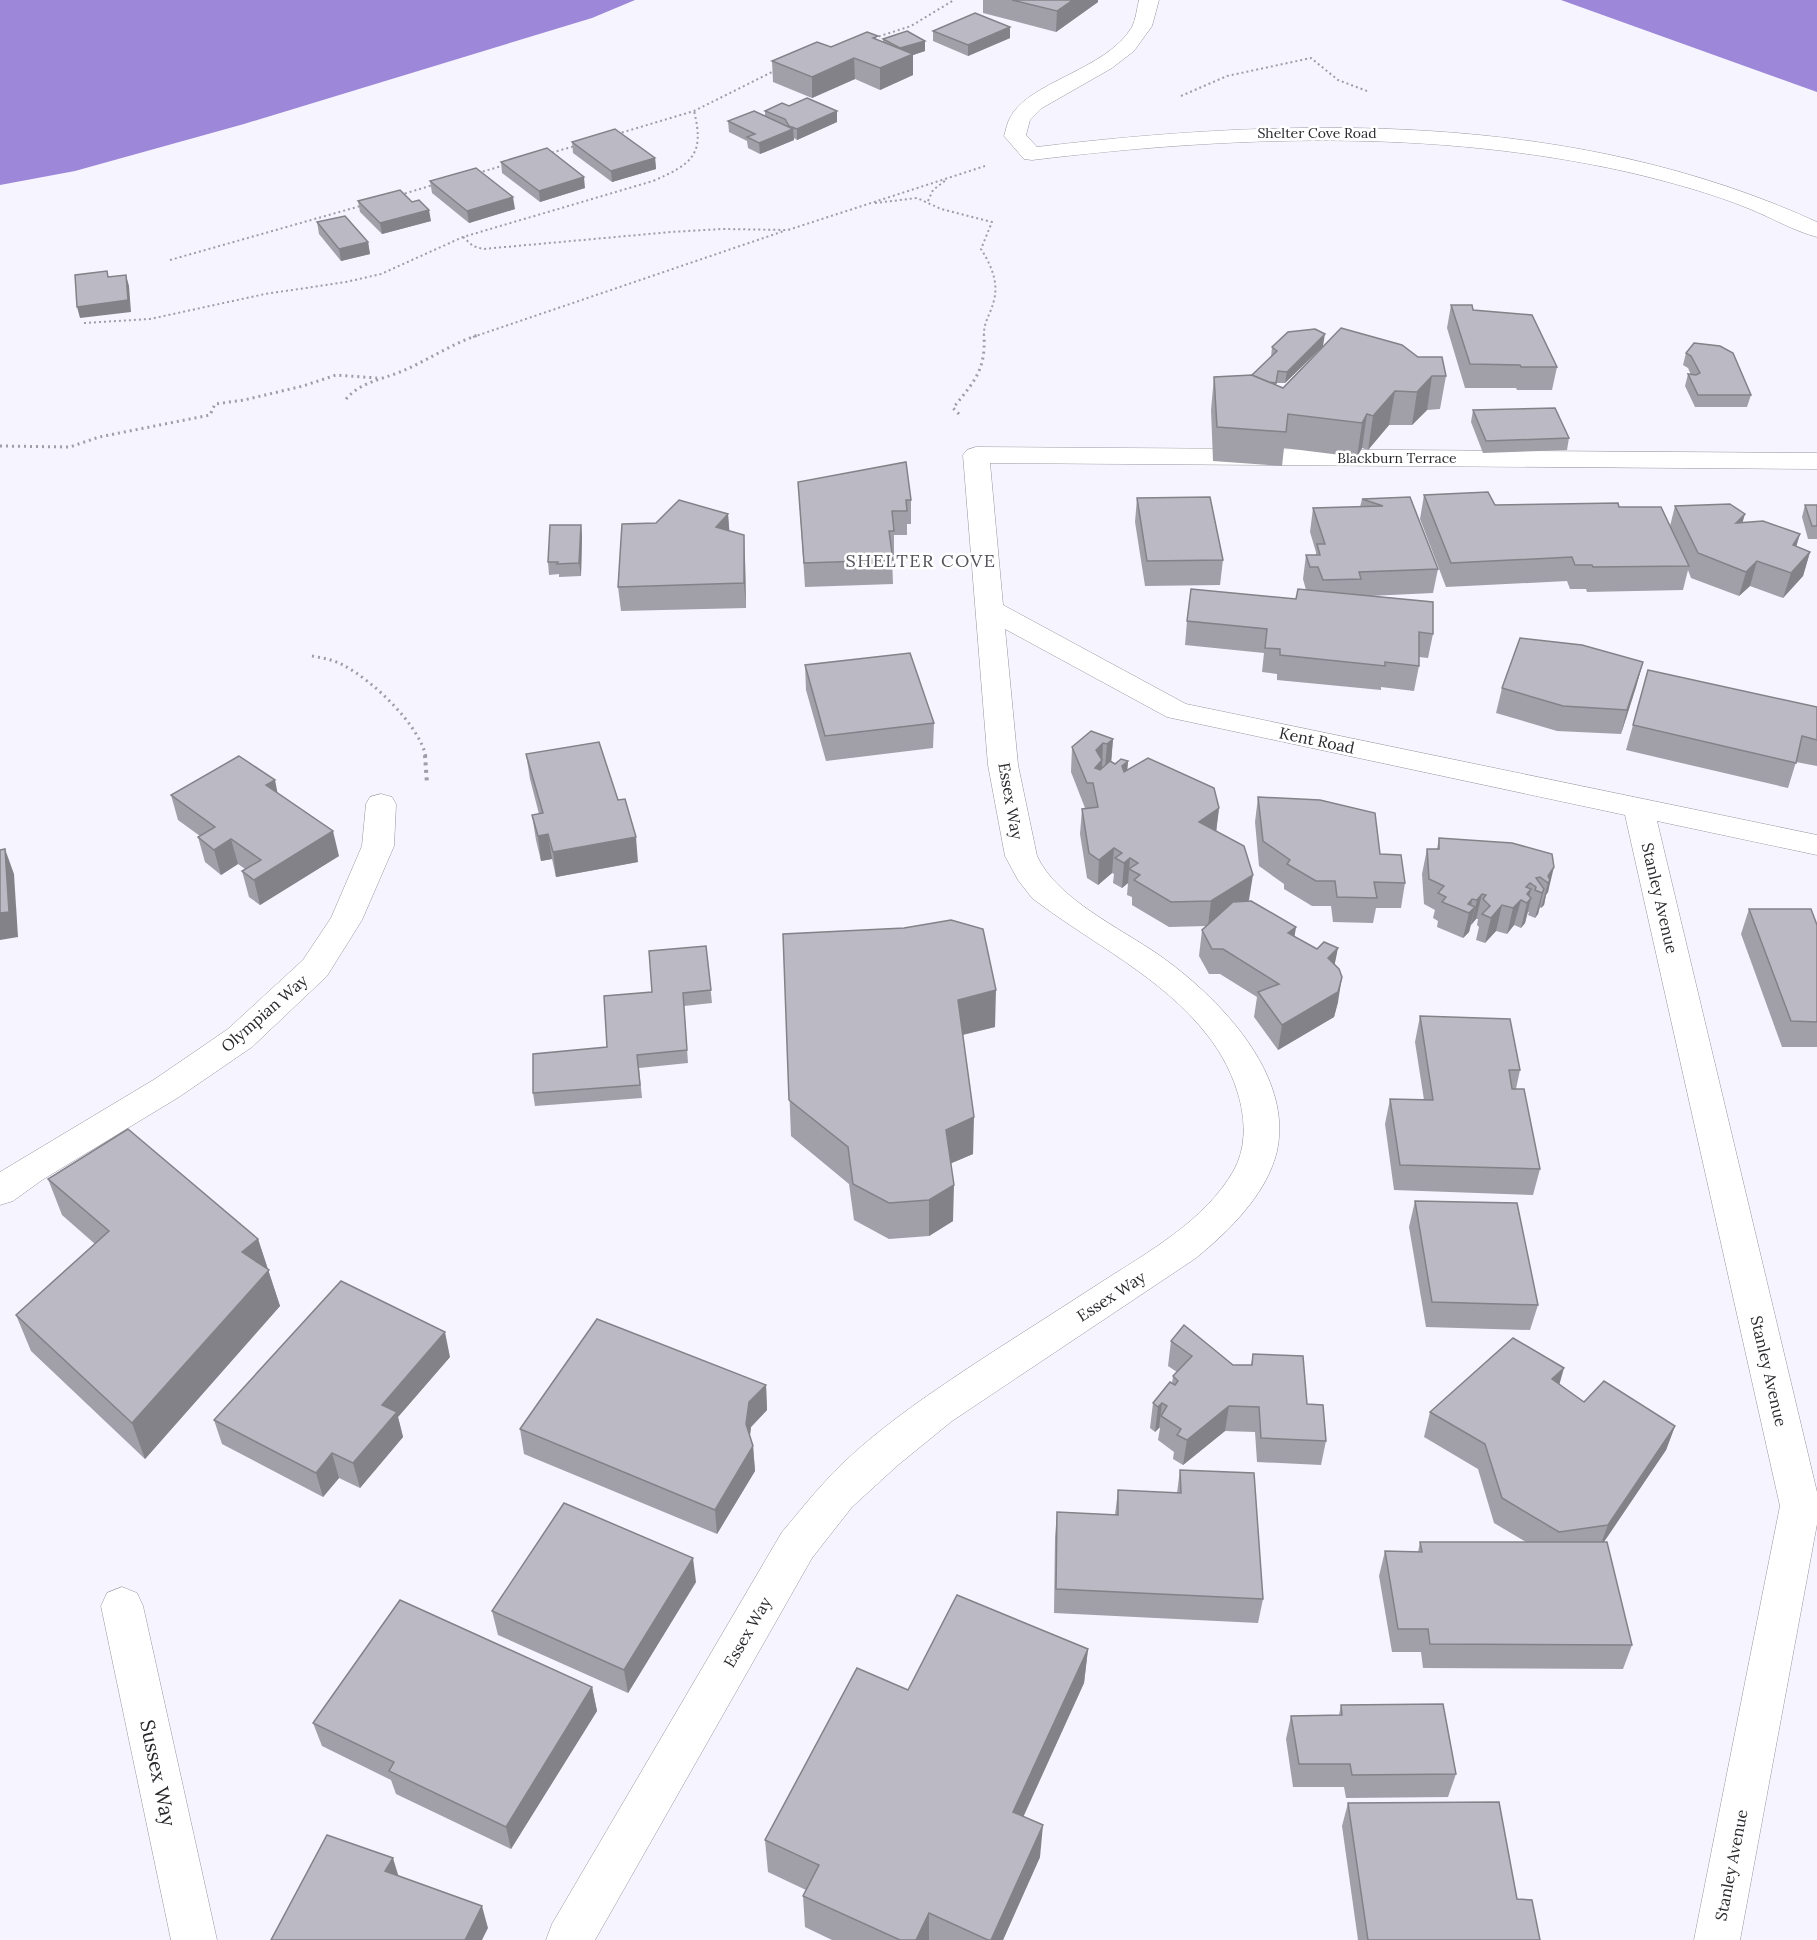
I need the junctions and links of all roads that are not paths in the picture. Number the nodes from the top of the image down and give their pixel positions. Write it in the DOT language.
graph roads {
  1 [pos="1149,0"];
  2 [pos="1817,230"];
  3 [pos="1817,461"];
  4 [pos="989,609"];
  5 [pos="1638,806"];
  6 [pos="380,814"];
  7 [pos="1817,845"];
  8 [pos="0,1191"];
  9 [pos="122,1606"];
  10 [pos="194,1940"];
  11 [pos="569,1940"];
  12 [pos="1717,1940"];
  1 -- 2 [label="street, Shelter Cove Road"];
  3 -- 4 [label="street, Blackburn Terrace"];
  4 -- 5 [label="street, Kent Road"];
  4 -- 11 [label="street, Essex Way"];
  5 -- 7 [label="street, Kent Road"];
  5 -- 12 [label="street, Stanley Avenue"];
  6 -- 8 [label="street, Olympian Way"];
  9 -- 10 [label="street, Sussex Way"];
}
